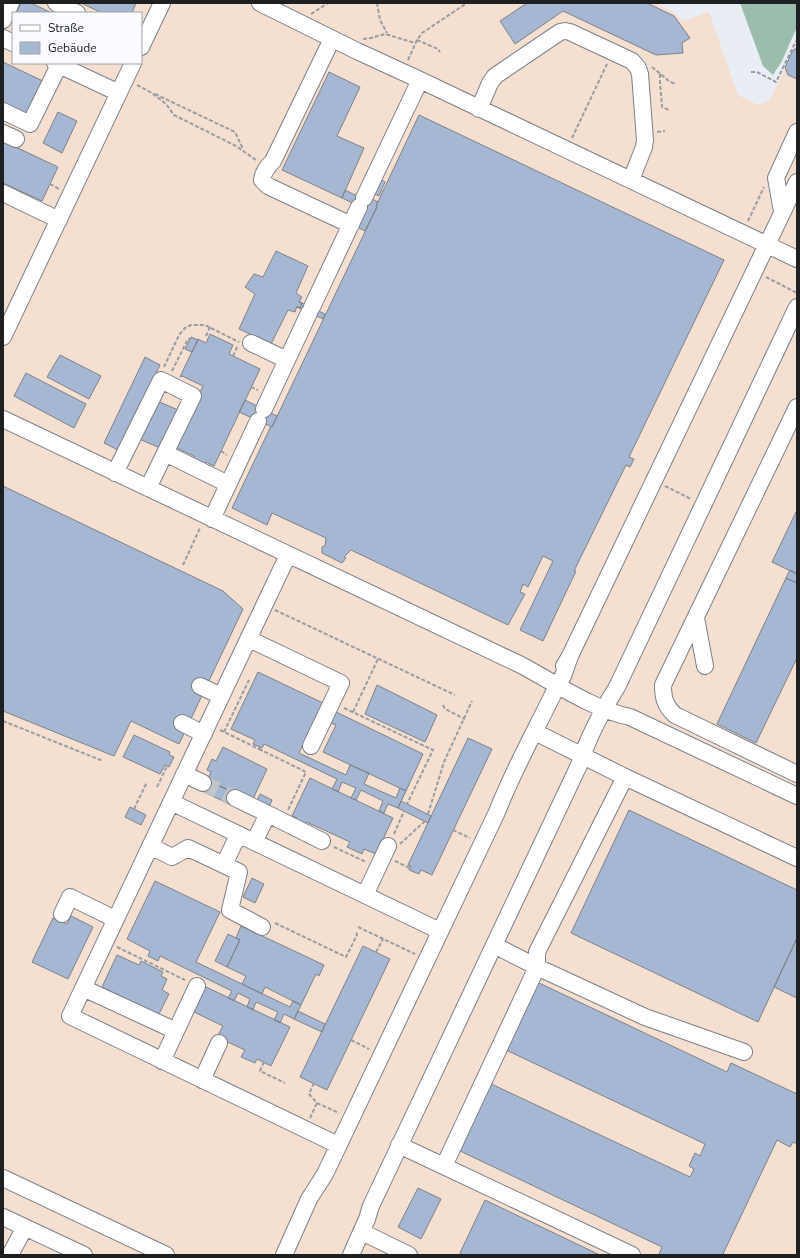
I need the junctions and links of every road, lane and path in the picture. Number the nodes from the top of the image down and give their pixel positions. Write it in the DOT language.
graph roads {
  1 [pos="11,3"];
  2 [pos="56,3"];
  3 [pos="162,3"];
  4 [pos="260,3"];
  5 [pos="328,3"];
  6 [pos="376,3"];
  7 [pos="467,3"];
  8 [pos="75,12"];
  9 [pos="292,14"];
  10 [pos="3,20"];
  11 [pos="388,34"];
  12 [pos="3,38"];
  13 [pos="332,39"];
  14 [pos="417,40"];
  15 [pos="797,40"];
  16 [pos="12,42"];
  17 [pos="415,43"];
  18 [pos="142,45"];
  19 [pos="357,51"];
  20 [pos="440,52"];
  21 [pos="613,52"];
  22 [pos="58,64"];
  23 [pos="133,64"];
  24 [pos="403,72"];
  25 [pos="751,72"];
  26 [pos="660,73"];
  27 [pos="420,80"];
  28 [pos="122,86"];
  29 [pos="152,93"];
  30 [pos="480,109"];
  31 [pos="669,110"];
  32 [pos="3,111"];
  33 [pos="797,132"];
  34 [pos="244,150"];
  35 [pos="566,150"];
  36 [pos="797,153"];
  37 [pos="266,168"];
  38 [pos="631,180"];
  39 [pos="797,182"];
  40 [pos="3,193"];
  41 [pos="781,204"];
  42 [pos="59,220"];
  43 [pos="351,226"];
  44 [pos="766,244"];
  45 [pos="797,259"];
  46 [pos="753,271"];
  47 [pos="797,292"];
  48 [pos="797,307"];
  49 [pos="210,327"];
  50 [pos="206,336"];
  51 [pos="3,337"];
  52 [pos="190,339"];
  53 [pos="251,343"];
  54 [pos="233,356"];
  55 [pos="287,360"];
  56 [pos="163,381"];
  57 [pos="797,407"];
  58 [pos="3,419"];
  59 [pos="165,453"];
  60 [pos="115,473"];
  61 [pos="654,481"];
  62 [pos="228,484"];
  63 [pos="148,488"];
  64 [pos="703,505"];
  65 [pos="206,523"];
  66 [pos="288,555"];
  67 [pos="183,565"];
  68 [pos="265,606"];
  69 [pos="696,618"];
  70 [pos="249,639"];
  71 [pos="378,659"];
  72 [pos="705,666"];
  73 [pos="249,680"];
  74 [pos="200,686"];
  75 [pos="557,686"];
  76 [pos="617,687"];
  77 [pos="455,695"];
  78 [pos="221,696"];
  79 [pos="472,701"];
  80 [pos="332,702"];
  81 [pos="443,706"];
  82 [pos="604,709"];
  83 [pos="353,712"];
  84 [pos="630,717"];
  85 [pos="465,719"];
  86 [pos="3,721"];
  87 [pos="182,723"];
  88 [pos="206,729"];
  89 [pos="224,732"];
  90 [pos="535,732"];
  91 [pos="311,746"];
  92 [pos="583,756"];
  93 [pos="103,761"];
  94 [pos="167,766"];
  95 [pos="184,774"];
  96 [pos="797,774"];
  97 [pos="625,777"];
  98 [pos="147,782"];
  99 [pos="203,783"];
  100 [pos="157,787"];
  101 [pos="797,796"];
  102 [pos="235,798"];
  103 [pos="171,802"];
  104 [pos="408,804"];
  105 [pos="134,809"];
  106 [pos="404,811"];
  107 [pos="268,814"];
  108 [pos="428,814"];
  109 [pos="425,821"];
  110 [pos="282,822"];
  111 [pos="453,830"];
  112 [pos="238,834"];
  113 [pos="409,836"];
  114 [pos="322,841"];
  115 [pos="254,842"];
  116 [pos="482,844"];
  117 [pos="150,846"];
  118 [pos="388,846"];
  119 [pos="797,858"];
  120 [pos="224,865"];
  121 [pos="378,867"];
  122 [pos="365,895"];
  123 [pos="62,914"];
  124 [pos="115,919"];
  125 [pos="262,927"];
  126 [pos="358,927"];
  127 [pos="356,931"];
  128 [pos="440,931"];
  129 [pos="383,939"];
  130 [pos="105,941"];
  131 [pos="494,945"];
  132 [pos="376,952"];
  133 [pos="426,960"];
  134 [pos="537,967"];
  135 [pos="197,986"];
  136 [pos="83,988"];
  137 [pos="176,1032"];
  138 [pos="351,1040"];
  139 [pos="220,1043"];
  140 [pos="744,1052"];
  141 [pos="381,1055"];
  142 [pos="162,1061"];
  143 [pos="264,1062"];
  144 [pos="202,1080"];
  145 [pos="285,1083"];
  146 [pos="314,1083"];
  147 [pos="318,1103"];
  148 [pos="312,1115"];
  149 [pos="351,1119"];
  150 [pos="399,1145"];
  151 [pos="338,1146"];
  152 [pos="444,1166"];
  153 [pos="3,1178"];
  154 [pos="3,1217"];
  155 [pos="25,1227"];
  156 [pos="362,1232"];
  157 [pos="10,1255"];
  158 [pos="84,1255"];
  159 [pos="166,1255"];
  160 [pos="284,1255"];
  161 [pos="351,1255"];
  162 [pos="409,1255"];
  163 [pos="632,1255"];
  1 -- 10 [label="street"];
  2 -- 8 [label="street"];
  3 -- 18 [label="street"];
  4 -- 9 [label="street"];
  5 -- 9 [label="path"];
  6 -- 11 [label="path"];
  7 -- 14 [label="path"];
  9 -- 13 [label="street"];
  11 -- 17 [label="path"];
  11 -- 19 [label="path"];
  12 -- 16 [label="street"];
  13 -- 19 [label="street"];
  13 -- 37 [label="street"];
  14 -- 17 [label="path"];
  14 -- 20 [label="path"];
  15 -- 25 [label="path"];
  17 -- 24 [label="path"];
  19 -- 24 [label="street"];
  21 -- 30 [label="street"];
  21 -- 35 [label="path"];
  21 -- 38 [label="street"];
  22 -- 28 [label="street"];
  22 -- 32 [label="street"];
  23 -- 28 [label="street"];
  24 -- 27 [label="street"];
  26 -- 31 [label="path"];
  27 -- 30 [label="street"];
  27 -- 43 [label="street"];
  28 -- 29 [label="path"];
  28 -- 42 [label="street"];
  29 -- 34 [label="path"];
  29 -- 34 [label="path"];
  30 -- 35 [label="street"];
  33 -- 41 [label="street"];
  34 -- 37 [label="path"];
  35 -- 38 [label="street"];
  36 -- 41 [label="street"];
  37 -- 43 [label="street"];
  38 -- 44 [label="street"];
  39 -- 41 [label="street"];
  40 -- 42 [label="street"];
  41 -- 44 [label="street"];
  42 -- 51 [label="street"];
  43 -- 55 [label="street"];
  44 -- 45 [label="street"];
  44 -- 46 [label="street"];
  46 -- 47 [label="path"];
  46 -- 61 [label="street"];
  48 -- 64 [label="street"];
  49 -- 50 [label="path"];
  49 -- 54 [label="path"];
  49 -- 56 [label="path"];
  52 -- 56 [label="path"];
  53 -- 55 [label="street"];
  55 -- 62 [label="street"];
  56 -- 59 [label="street"];
  56 -- 60 [label="street"];
  57 -- 69 [label="street"];
  58 -- 60 [label="street"];
  59 -- 62 [label="street"];
  59 -- 63 [label="street"];
  60 -- 63 [label="street"];
  61 -- 64 [label="path"];
  61 -- 75 [label="street"];
  62 -- 65 [label="street"];
  63 -- 65 [label="street"];
  64 -- 76 [label="street"];
  65 -- 66 [label="street"];
  65 -- 67 [label="path"];
  66 -- 68 [label="street"];
  66 -- 75 [label="street"];
  68 -- 70 [label="street"];
  68 -- 71 [label="path"];
  69 -- 72 [label="street"];
  69 -- 96 [label="street"];
  70 -- 78 [label="street"];
  70 -- 80 [label="street"];
  71 -- 77 [label="path"];
  71 -- 83 [label="path"];
  73 -- 89 [label="path"];
  74 -- 78 [label="street"];
  75 -- 82 [label="street"];
  75 -- 90 [label="street"];
  76 -- 82 [label="street"];
  76 -- 84 [label="street"];
  78 -- 88 [label="street"];
  79 -- 85 [label="path"];
  80 -- 83 [label="path"];
  80 -- 91 [label="street"];
  81 -- 85 [label="path"];
  82 -- 84 [label="street"];
  82 -- 92 [label="street"];
  83 -- 104 [label="path"];
  84 -- 101 [label="street"];
  85 -- 108 [label="path"];
  86 -- 93 [label="path"];
  87 -- 88 [label="street"];
  88 -- 89 [label="path"];
  88 -- 95 [label="street"];
  89 -- 110 [label="path"];
  90 -- 92 [label="street"];
  90 -- 116 [label="street"];
  92 -- 97 [label="street"];
  92 -- 131 [label="street"];
  94 -- 100 [label="path"];
  95 -- 99 [label="street"];
  95 -- 103 [label="street"];
  97 -- 119 [label="street"];
  97 -- 134 [label="street"];
  98 -- 105 [label="path"];
  102 -- 107 [label="street"];
  103 -- 112 [label="street"];
  103 -- 117 [label="street"];
  106 -- 118 [label="path"];
  107 -- 110 [label="street"];
  107 -- 115 [label="street"];
  109 -- 113 [label="path"];
  110 -- 114 [label="street"];
  111 -- 116 [label="path"];
  112 -- 115 [label="street"];
  112 -- 120 [label="street"];
  114 -- 121 [label="path"];
  115 -- 122 [label="street"];
  116 -- 128 [label="street"];
  117 -- 120 [label="street"];
  117 -- 124 [label="street"];
  118 -- 121 [label="street"];
  120 -- 125 [label="street"];
  121 -- 122 [label="street"];
  122 -- 128 [label="street"];
  123 -- 124 [label="street"];
  124 -- 130 [label="street"];
  125 -- 127 [label="path"];
  126 -- 129 [label="path"];
  128 -- 133 [label="street"];
  129 -- 132 [label="path"];
  129 -- 133 [label="path"];
  130 -- 135 [label="path"];
  130 -- 136 [label="street"];
  131 -- 134 [label="street"];
  131 -- 150 [label="street"];
  133 -- 141 [label="street"];
  134 -- 140 [label="street"];
  134 -- 152 [label="street"];
  135 -- 137 [label="street"];
  136 -- 137 [label="street"];
  136 -- 142 [label="street"];
  137 -- 142 [label="street"];
  138 -- 141 [label="path"];
  139 -- 144 [label="street"];
  141 -- 149 [label="street"];
  142 -- 144 [label="street"];
  143 -- 145 [label="path"];
  144 -- 151 [label="street"];
  146 -- 147 [label="path"];
  147 -- 148 [label="path"];
  147 -- 149 [label="path"];
  149 -- 151 [label="street"];
  150 -- 152 [label="street"];
  150 -- 156 [label="street"];
  151 -- 160 [label="street"];
  152 -- 163 [label="street"];
  153 -- 159 [label="street"];
  154 -- 155 [label="street"];
  155 -- 157 [label="street"];
  155 -- 158 [label="street"];
  156 -- 161 [label="street"];
  156 -- 162 [label="street"];
}
